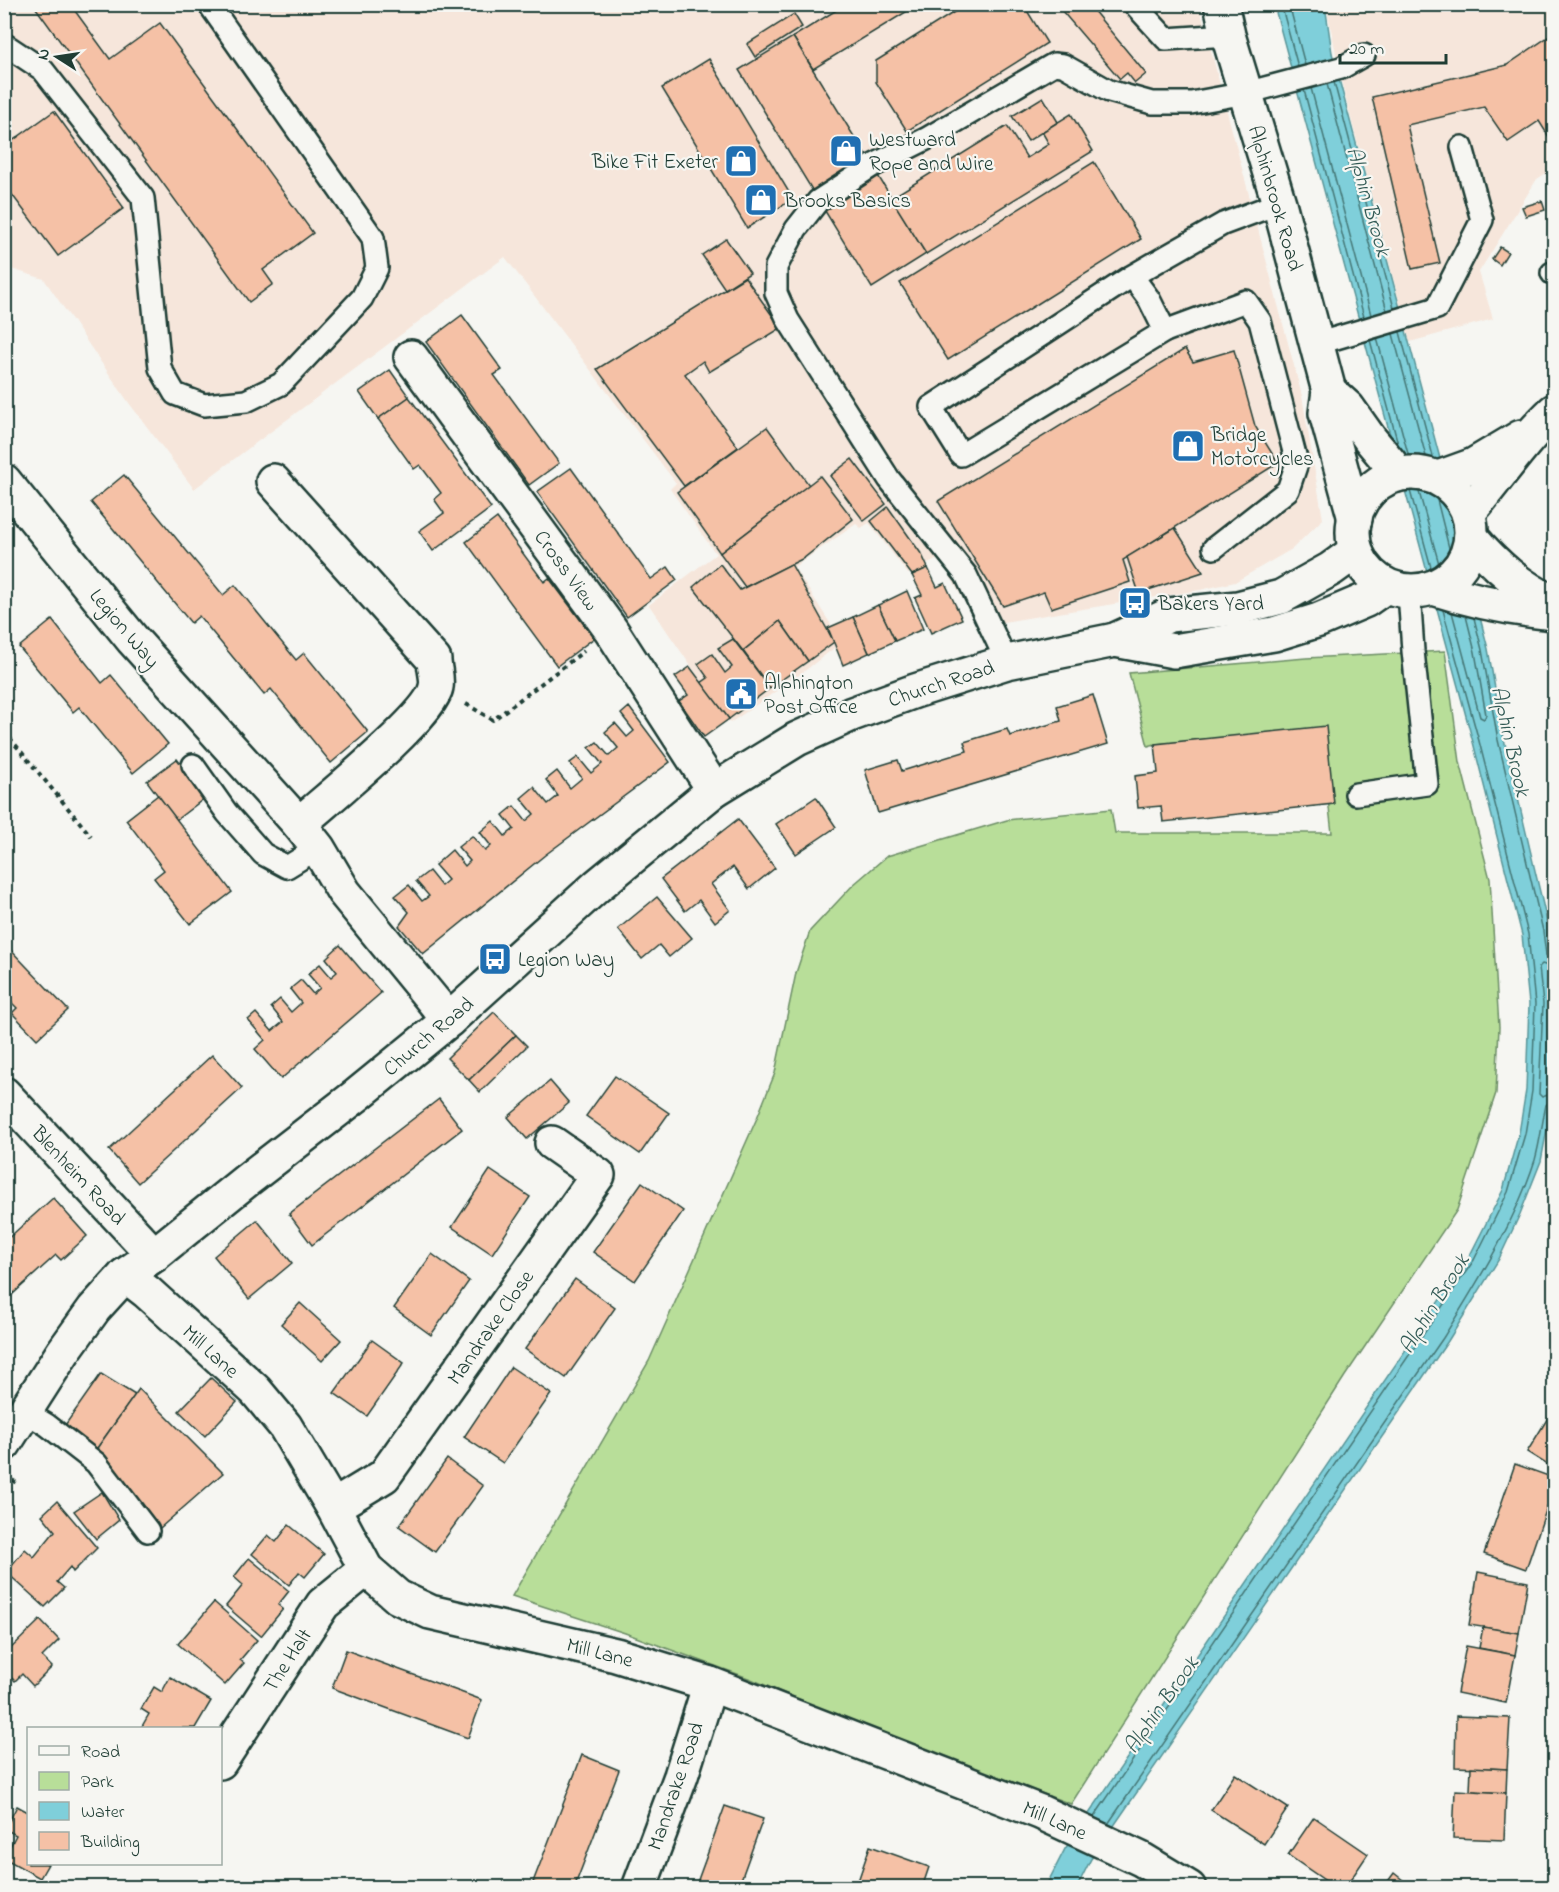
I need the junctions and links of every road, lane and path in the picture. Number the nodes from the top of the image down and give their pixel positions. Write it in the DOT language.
graph roads {
  1 [pos="208,4"];
  2 [pos="1134,4"];
  3 [pos="1224,20"];
  4 [pos="4,45"];
  5 [pos="1364,55"];
  6 [pos="1246,93"];
  7 [pos="1462,147"];
  8 [pos="1279,203"];
  9 [pos="1132,276"];
  10 [pos="1165,331"];
  11 [pos="1316,344"];
  12 [pos="411,357"];
  13 [pos="1329,391"];
  14 [pos="1544,421"];
  15 [pos="1396,475"];
  16 [pos="1438,478"];
  17 [pos="273,480"];
  18 [pos="4,481"];
  19 [pos="1354,519"];
  20 [pos="1470,525"];
  21 [pos="1214,548"];
  22 [pos="1356,551"];
  23 [pos="1409,588"];
  24 [pos="1554,603"];
  25 [pos="1554,613"];
  26 [pos="611,630"];
  27 [pos="1115,640"];
  28 [pos="1007,662"];
  29 [pos="436,688"];
  30 [pos="4,731"];
  31 [pos="193,765"];
  32 [pos="714,790"];
  33 [pos="1356,794"];
  34 [pos="91,836"];
  35 [pos="308,836"];
  36 [pos="449,1020"];
  37 [pos="4,1094"];
  38 [pos="552,1143"];
  39 [pos="154,1256"];
  40 [pos="126,1275"];
  41 [pos="24,1411"];
  42 [pos="4,1444"];
  43 [pos="333,1507"];
  44 [pos="148,1531"];
  45 [pos="366,1569"];
  46 [pos="710,1684"];
  47 [pos="222,1759"];
  48 [pos="639,1887"];
  49 [pos="1189,1887"];
  1 -- 4 [label="lane"];
  2 -- 3 [label="lane"];
  3 -- 6 [label="street, Alphinbrook Road"];
  5 -- 6 [label="lane"];
  6 -- 8 [label="street, Alphinbrook Road"];
  6 -- 28 [label="lane"];
  7 -- 11 [label="lane"];
  8 -- 9 [label="lane"];
  8 -- 11 [label="street, Alphinbrook Road"];
  9 -- 10 [label="lane"];
  9 -- 10 [label="lane"];
  10 -- 21 [label="lane"];
  11 -- 13 [label="street, Alphinbrook Road"];
  12 -- 26 [label="street, Cross View"];
  13 -- 15 [label="street"];
  13 -- 19 [label="street, Alphinbrook Road"];
  14 -- 16 [label="street"];
  14 -- 20 [label="street"];
  15 -- 16 [label="street"];
  15 -- 19 [label="street"];
  16 -- 20 [label="street"];
  17 -- 29 [label="street"];
  18 -- 35 [label="street, Legion Way"];
  19 -- 22 [label="street"];
  20 -- 23 [label="street"];
  20 -- 24 [label="street"];
  22 -- 23 [label="street"];
  22 -- 27 [label="street, Church Road"];
  23 -- 25 [label="street"];
  23 -- 27 [label="street, Church Road"];
  23 -- 33 [label="lane"];
  26 -- 29 [label="path"];
  26 -- 32 [label="street, Cross View"];
  27 -- 28 [label="street, Church Road"];
  28 -- 32 [label="street, Church Road"];
  29 -- 35 [label="street"];
  30 -- 34 [label="path"];
  31 -- 35 [label="lane"];
  32 -- 36 [label="street, Church Road"];
  35 -- 36 [label="street, Legion Way"];
  36 -- 39 [label="street, Church Road"];
  37 -- 39 [label="street, Blenheim Road"];
  38 -- 43 [label="street, Mandrake Close"];
  39 -- 40 [label="street, Church Road"];
  40 -- 41 [label="street, Church Road"];
  40 -- 43 [label="street, Mill Lane"];
  41 -- 42 [label="street, Church Road"];
  41 -- 44 [label="lane"];
  43 -- 45 [label="street, Mill Lane"];
  45 -- 46 [label="street, Mill Lane"];
  45 -- 47 [label="street, The Halt"];
  46 -- 48 [label="street, Mandrake Road"];
  46 -- 49 [label="street, Mill Lane"];
}
